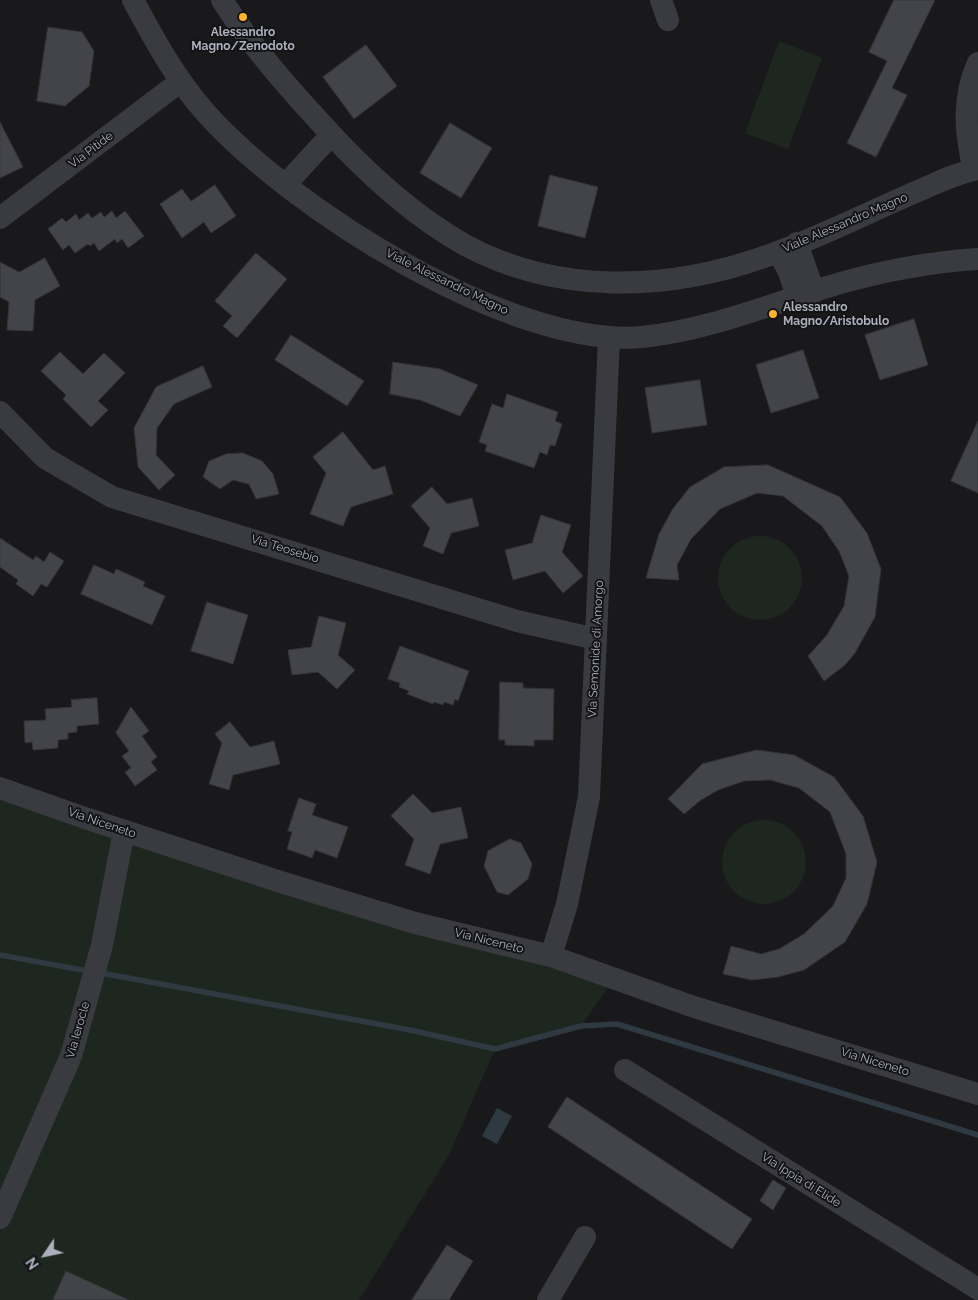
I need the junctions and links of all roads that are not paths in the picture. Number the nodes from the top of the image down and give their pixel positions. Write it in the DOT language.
graph roads {
  1 [pos="133,0"];
  2 [pos="222,0"];
  3 [pos="978,63"];
  4 [pos="181,81"];
  5 [pos="331,135"];
  6 [pos="976,170"];
  7 [pos="285,185"];
  8 [pos="0,218"];
  9 [pos="787,248"];
  10 [pos="978,259"];
  11 [pos="805,295"];
  12 [pos="609,338"];
  13 [pos="0,412"];
  14 [pos="596,639"];
  15 [pos="0,788"];
  16 [pos="124,831"];
  17 [pos="551,956"];
  18 [pos="625,1070"];
  19 [pos="978,1094"];
  20 [pos="0,1218"];
  21 [pos="585,1237"];
  22 [pos="978,1289"];
  23 [pos="548,1300"];
  1 -- 4 [label="street, Viale Alessandro Magno"];
  2 -- 5 [label="street, Viale Alessandro Magno"];
  3 -- 6 [label="street"];
  4 -- 7 [label="street, Viale Alessandro Magno"];
  4 -- 8 [label="street, Via Pitide"];
  5 -- 7 [label="street"];
  5 -- 9 [label="street, Viale Alessandro Magno"];
  6 -- 9 [label="street, Viale Alessandro Magno"];
  7 -- 12 [label="street, Viale Alessandro Magno"];
  9 -- 11 [label="street"];
  10 -- 11 [label="street, Viale Alessandro Magno"];
  11 -- 12 [label="street, Viale Alessandro Magno"];
  12 -- 14 [label="street, Via Semonide di Amorgo"];
  13 -- 14 [label="street, Via Teosebio"];
  14 -- 17 [label="street, Via Semonide di Amorgo"];
  15 -- 16 [label="street, Via Niceneto"];
  16 -- 17 [label="street, Via Niceneto"];
  16 -- 20 [label="street, Via Ierocle"];
  17 -- 19 [label="street, Via Niceneto"];
  18 -- 22 [label="street, Via Ippia di Elide"];
  21 -- 23 [label="street"];
}
